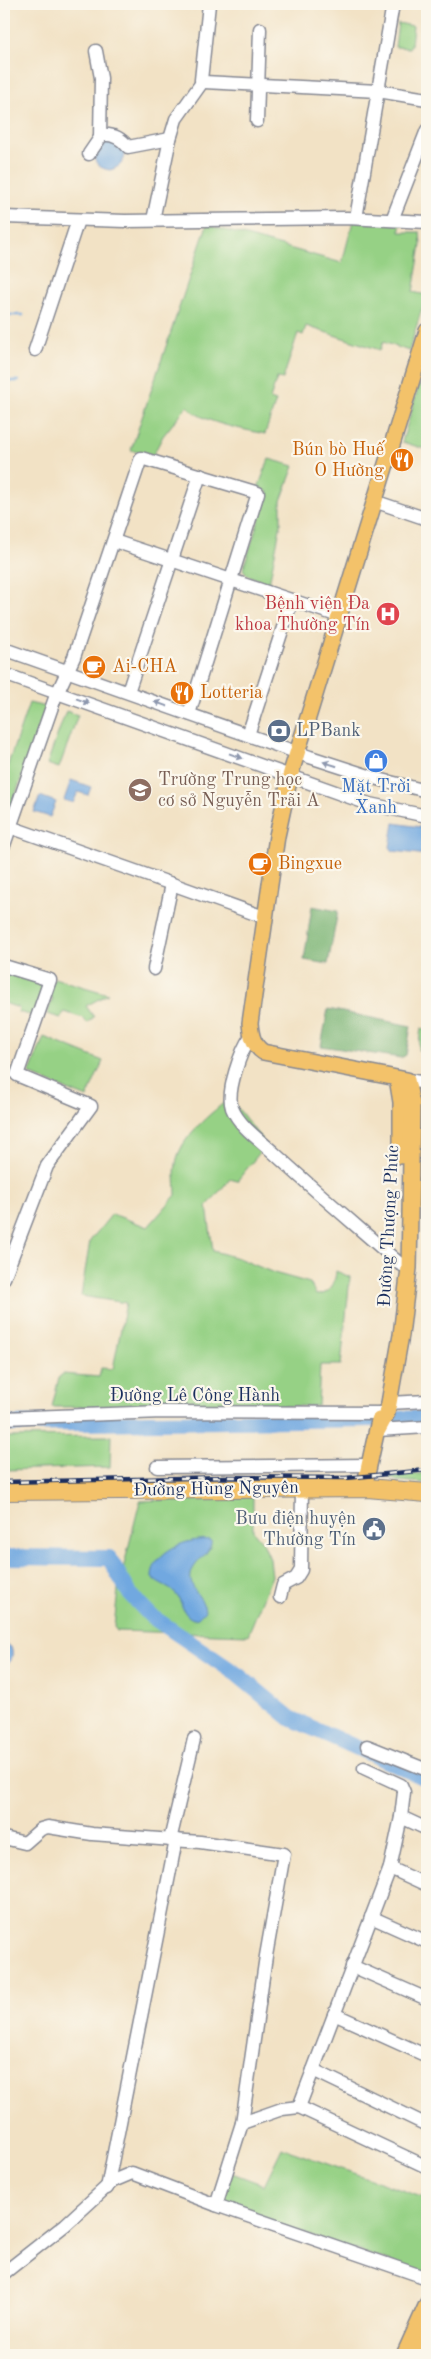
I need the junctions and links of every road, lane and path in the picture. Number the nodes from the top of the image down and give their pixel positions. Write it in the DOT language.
graph roads {
  1 [pos="209,4"];
  2 [pos="392,4"];
  3 [pos="260,29"];
  4 [pos="96,51"];
  5 [pos="203,81"];
  6 [pos="258,85"];
  7 [pos="374,91"];
  8 [pos="427,99"];
  9 [pos="257,122"];
  10 [pos="427,130"];
  11 [pos="100,137"];
  12 [pos="170,139"];
  13 [pos="89,154"];
  14 [pos="4,218"];
  15 [pos="352,218"];
  16 [pos="78,220"];
  17 [pos="153,220"];
  18 [pos="392,220"];
  19 [pos="427,222"];
  20 [pos="427,331"];
  21 [pos="35,350"];
  22 [pos="200,475"];
  23 [pos="374,501"];
  24 [pos="427,519"];
  25 [pos="114,541"];
  26 [pos="173,560"];
  27 [pos="230,579"];
  28 [pos="292,600"];
  29 [pos="345,602"];
  30 [pos="333,614"];
  31 [pos="4,649"];
  32 [pos="69,670"];
  33 [pos="4,674"];
  34 [pos="57,692"];
  35 [pos="128,692"];
  36 [pos="189,714"];
  37 [pos="248,735"];
  38 [pos="293,751"];
  39 [pos="290,776"];
  40 [pos="427,791"];
  41 [pos="427,816"];
  42 [pos="10,827"];
  43 [pos="4,845"];
  44 [pos="172,884"];
  45 [pos="264,917"];
  46 [pos="4,966"];
  47 [pos="154,969"];
  48 [pos="251,1036"];
  49 [pos="402,1079"];
  50 [pos="427,1083"];
  51 [pos="404,1266"];
  52 [pos="4,1278"];
  53 [pos="427,1401"];
  54 [pos="385,1410"];
  55 [pos="4,1418"];
  56 [pos="427,1427"];
  57 [pos="378,1430"];
  58 [pos="368,1465"];
  59 [pos="157,1467"];
  60 [pos="302,1488"];
  61 [pos="364,1488"];
  62 [pos="4,1491"];
  63 [pos="427,1493"];
  64 [pos="280,1597"];
  65 [pos="194,1739"];
  66 [pos="367,1746"];
  67 [pos="364,1768"];
  68 [pos="427,1770"];
  69 [pos="400,1817"];
  70 [pos="427,1829"];
  71 [pos="4,1838"];
  72 [pos="173,1840"];
  73 [pos="390,1868"];
  74 [pos="427,1885"];
  75 [pos="371,1917"];
  76 [pos="427,1942"];
  77 [pos="352,1966"];
  78 [pos="427,1999"];
  79 [pos="334,2014"];
  80 [pos="427,2056"];
  81 [pos="313,2070"];
  82 [pos="299,2107"];
  83 [pos="242,2123"];
  84 [pos="427,2125"];
  85 [pos="427,2167"];
  86 [pos="106,2188"];
  87 [pos="216,2205"];
  88 [pos="5,2268"];
  89 [pos="427,2278"];
  90 [pos="427,2304"];
  91 [pos="427,2338"];
  92 [pos="404,2355"];
  93 [pos="419,2355"];
  1 -- 5 [label="street"];
  2 -- 7 [label="street"];
  3 -- 6 [label="street"];
  4 -- 11 [label="street"];
  5 -- 6 [label="street"];
  5 -- 12 [label="street"];
  6 -- 7 [label="street"];
  6 -- 9 [label="street"];
  7 -- 8 [label="street"];
  7 -- 15 [label="street"];
  10 -- 18 [label="street"];
  11 -- 12 [label="street"];
  11 -- 13 [label="street"];
  12 -- 17 [label="street"];
  14 -- 16 [label="street"];
  15 -- 17 [label="street"];
  15 -- 18 [label="street"];
  16 -- 17 [label="street"];
  16 -- 21 [label="street"];
  18 -- 19 [label="street"];
  20 -- 23 [label="main road"];
  22 -- 25 [label="street"];
  22 -- 26 [label="street"];
  22 -- 27 [label="street"];
  23 -- 24 [label="street"];
  23 -- 29 [label="main road"];
  25 -- 26 [label="street"];
  25 -- 32 [label="street"];
  26 -- 27 [label="street"];
  26 -- 35 [label="street"];
  27 -- 28 [label="street"];
  27 -- 36 [label="street"];
  28 -- 30 [label="street"];
  28 -- 37 [label="street"];
  29 -- 30 [label="main road"];
  29 -- 38 [label="main road"];
  30 -- 38 [label="main road"];
  31 -- 32 [label="street"];
  32 -- 34 [label="street"];
  32 -- 35 [label="street"];
  33 -- 34 [label="street"];
  34 -- 39 [label="street, one-way"];
  34 -- 42 [label="street"];
  36 -- 35 [label="street, one-way"];
  36 -- 37 [label="street"];
  37 -- 38 [label="street"];
  38 -- 39 [label="main road"];
  40 -- 38 [label="street, one-way"];
  39 -- 41 [label="street"];
  39 -- 45 [label="main road"];
  42 -- 43 [label="street"];
  42 -- 44 [label="street"];
  44 -- 45 [label="street"];
  44 -- 47 [label="street"];
  45 -- 48 [label="main road"];
  46 -- 52 [label="street"];
  48 -- 49 [label="main road"];
  48 -- 51 [label="street"];
  49 -- 50 [label="street"];
  49 -- 51 [label="main road, Đường Thượng Phúc"];
  51 -- 54 [label="main road, Đường Thượng Phúc"];
  53 -- 54 [label="street, Đường Lê Công Hành"];
  54 -- 55 [label="street, Đường Lê Công Hành"];
  54 -- 57 [label="main road, Đường Thượng Phúc"];
  56 -- 57 [label="street"];
  57 -- 58 [label="main road, Đường Thượng Phúc"];
  58 -- 59 [label="street"];
  58 -- 61 [label="main road, Đường Thượng Phúc"];
  60 -- 61 [label="highway, Đường Hùng Nguyên"];
  60 -- 62 [label="highway, Đường Hùng Nguyên"];
  60 -- 64 [label="street"];
  61 -- 63 [label="highway, Đường Hùng Nguyên"];
  65 -- 72 [label="street"];
  66 -- 68 [label="street"];
  67 -- 69 [label="street"];
  69 -- 70 [label="street"];
  69 -- 73 [label="street"];
  71 -- 72 [label="street"];
  72 -- 83 [label="street"];
  72 -- 86 [label="street"];
  73 -- 74 [label="street"];
  73 -- 75 [label="street"];
  75 -- 76 [label="street"];
  75 -- 77 [label="street"];
  77 -- 78 [label="street"];
  77 -- 79 [label="street"];
  79 -- 80 [label="street"];
  79 -- 81 [label="street"];
  81 -- 82 [label="street"];
  81 -- 84 [label="street"];
  82 -- 83 [label="street"];
  82 -- 85 [label="street"];
  83 -- 87 [label="street"];
  86 -- 87 [label="street"];
  86 -- 88 [label="street"];
  87 -- 89 [label="street"];
  90 -- 92 [label="main road"];
  91 -- 93 [label="main road"];
}
